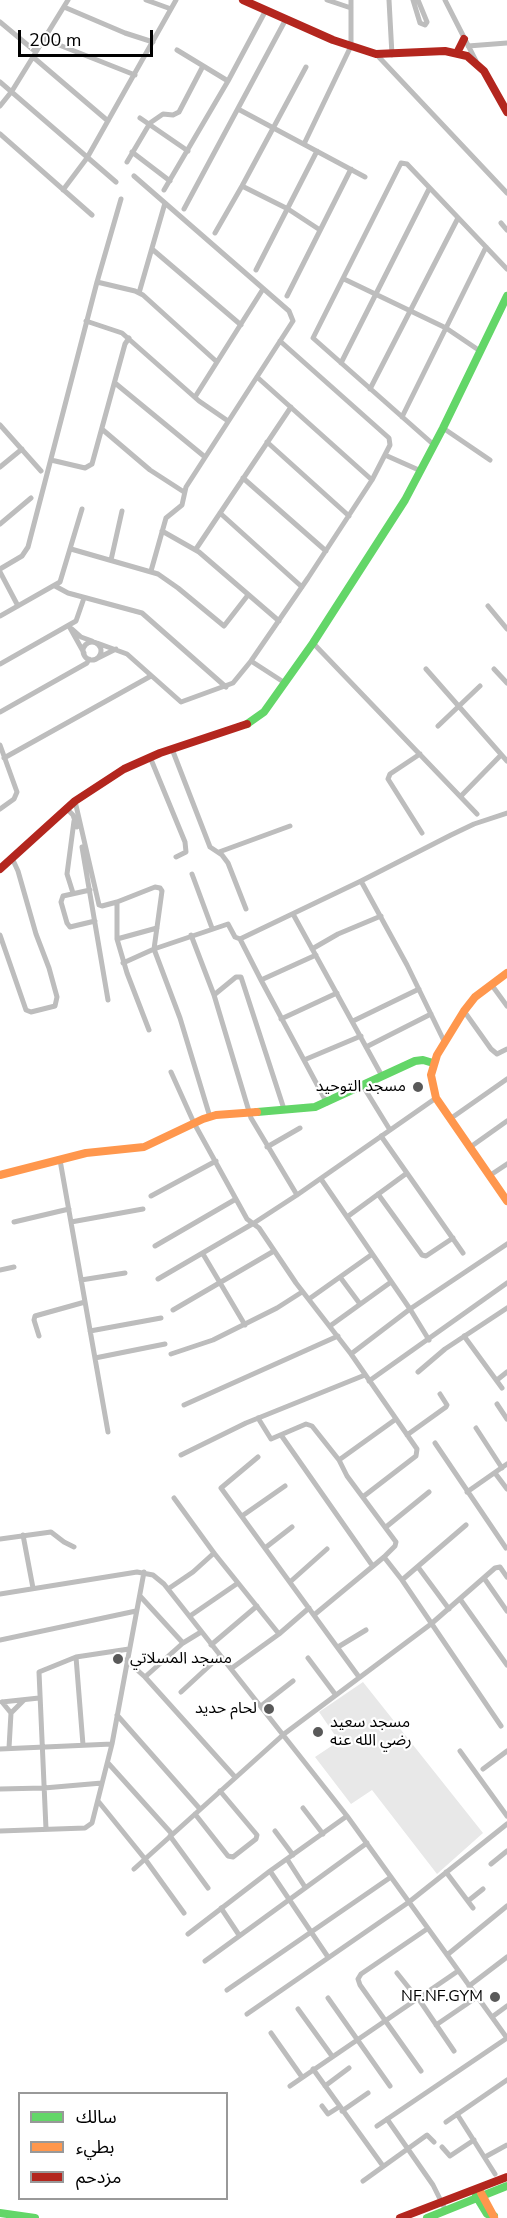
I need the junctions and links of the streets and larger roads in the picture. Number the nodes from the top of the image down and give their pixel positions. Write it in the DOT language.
graph roads {
  1 [pos="68,0"];
  2 [pos="146,0"];
  3 [pos="176,0"];
  4 [pos="243,0"];
  5 [pos="327,0"];
  6 [pos="351,0"];
  7 [pos="389,0"];
  8 [pos="413,0"];
  9 [pos="418,0"];
  10 [pos="445,0"];
  11 [pos="64,7"];
  12 [pos="351,8"];
  13 [pos="171,9"];
  14 [pos="266,10"];
  15 [pos="286,19"];
  16 [pos="0,22"];
  17 [pos="44,39"];
  18 [pos="153,42"];
  19 [pos="466,42"];
  20 [pos="507,43"];
  21 [pos="351,46"];
  22 [pos="177,50"];
  23 [pos="457,52"];
  24 [pos="35,54"];
  25 [pos="376,54"];
  26 [pos="392,55"];
  27 [pos="477,63"];
  28 [pos="203,66"];
  29 [pos="306,67"];
  30 [pos="135,75"];
  31 [pos="228,81"];
  32 [pos="0,82"];
  33 [pos="12,91"];
  34 [pos="0,106"];
  35 [pos="238,109"];
  36 [pos="507,112"];
  37 [pos="140,118"];
  38 [pos="108,121"];
  39 [pos="148,124"];
  40 [pos="274,127"];
  41 [pos="0,134"];
  42 [pos="304,144"];
  43 [pos="188,151"];
  44 [pos="316,151"];
  45 [pos="132,152"];
  46 [pos="87,158"];
  47 [pos="127,162"];
  48 [pos="351,169"];
  49 [pos="134,176"];
  50 [pos="365,177"];
  51 [pos="170,181"];
  52 [pos="116,182"];
  53 [pos="242,186"];
  54 [pos="63,189"];
  55 [pos="429,189"];
  56 [pos="164,190"];
  57 [pos="507,193"];
  58 [pos="122,200"];
  59 [pos="165,203"];
  60 [pos="183,209"];
  61 [pos="288,209"];
  62 [pos="92,215"];
  63 [pos="458,219"];
  64 [pos="501,223"];
  65 [pos="320,230"];
  66 [pos="507,230"];
  67 [pos="215,233"];
  68 [pos="486,247"];
  69 [pos="152,249"];
  70 [pos="507,269"];
  71 [pos="256,270"];
  72 [pos="344,279"];
  73 [pos="97,282"];
  74 [pos="263,290"];
  75 [pos="139,293"];
  76 [pos="376,294"];
  77 [pos="286,296"];
  78 [pos="506,301"];
  79 [pos="412,311"];
  80 [pos="86,321"];
  81 [pos="241,325"];
  82 [pos="446,328"];
  83 [pos="129,338"];
  84 [pos="280,341"];
  85 [pos="480,351"];
  86 [pos="218,362"];
  87 [pos="341,363"];
  88 [pos="257,377"];
  89 [pos="115,383"];
  90 [pos="370,389"];
  91 [pos="195,397"];
  92 [pos="291,407"];
  93 [pos="402,417"];
  94 [pos="228,421"];
  95 [pos="0,425"];
  96 [pos="443,428"];
  97 [pos="103,430"];
  98 [pos="267,442"];
  99 [pos="434,445"];
  100 [pos="21,449"];
  101 [pos="385,455"];
  102 [pos="205,457"];
  103 [pos="51,460"];
  104 [pos="490,460"];
  105 [pos="0,467"];
  106 [pos="41,471"];
  107 [pos="421,471"];
  108 [pos="243,478"];
  109 [pos="372,480"];
  110 [pos="184,492"];
  111 [pos="31,498"];
  112 [pos="82,509"];
  113 [pos="122,511"];
  114 [pos="220,513"];
  115 [pos="349,516"];
  116 [pos="0,524"];
  117 [pos="162,531"];
  118 [pos="71,549"];
  119 [pos="196,549"];
  120 [pos="326,551"];
  121 [pos="111,560"];
  122 [pos="0,571"];
  123 [pos="151,571"];
  124 [pos="55,586"];
  125 [pos="302,587"];
  126 [pos="248,595"];
  127 [pos="84,598"];
  128 [pos="18,606"];
  129 [pos="488,606"];
  130 [pos="0,616"];
  131 [pos="279,621"];
  132 [pos="69,626"];
  133 [pos="507,629"];
  134 [pos="95,642"];
  135 [pos="313,643"];
  136 [pos="116,649"];
  137 [pos="84,653"];
  138 [pos="97,658"];
  139 [pos="89,659"];
  140 [pos="251,661"];
  141 [pos="0,664"];
  142 [pos="426,669"];
  143 [pos="494,669"];
  144 [pos="150,676"];
  145 [pos="285,683"];
  146 [pos="507,683"];
  147 [pos="480,686"];
  148 [pos="226,687"];
  149 [pos="457,707"];
  150 [pos="0,712"];
  151 [pos="438,726"];
  152 [pos="0,745"];
  153 [pos="172,749"];
  154 [pos="420,753"];
  155 [pos="501,755"];
  156 [pos="150,757"];
  157 [pos="4,758"];
  158 [pos="507,762"];
  159 [pos="461,796"];
  160 [pos="75,801"];
  161 [pos="66,808"];
  162 [pos="0,809"];
  163 [pos="507,813"];
  164 [pos="477,814"];
  165 [pos="75,818"];
  166 [pos="290,826"];
  167 [pos="422,833"];
  168 [pos="219,852"];
  169 [pos="176,857"];
  170 [pos="12,858"];
  171 [pos="0,868"];
  172 [pos="192,874"];
  173 [pos="361,881"];
  174 [pos="90,890"];
  175 [pos="73,893"];
  176 [pos="117,902"];
  177 [pos="246,909"];
  178 [pos="292,914"];
  179 [pos="381,916"];
  180 [pos="95,921"];
  181 [pos="157,928"];
  182 [pos="212,928"];
  183 [pos="0,935"];
  184 [pos="191,936"];
  185 [pos="117,939"];
  186 [pos="240,939"];
  187 [pos="154,949"];
  188 [pos="314,952"];
  189 [pos="123,963"];
  190 [pos="507,973"];
  191 [pos="261,980"];
  192 [pos="491,984"];
  193 [pos="419,989"];
  194 [pos="337,993"];
  195 [pos="214,995"];
  196 [pos="108,1000"];
  197 [pos="507,1006"];
  198 [pos="464,1011"];
  199 [pos="431,1014"];
  200 [pos="281,1019"];
  201 [pos="353,1021"];
  202 [pos="149,1030"];
  203 [pos="361,1036"];
  204 [pos="444,1041"];
  205 [pos="366,1047"];
  206 [pos="507,1049"];
  207 [pos="304,1060"];
  208 [pos="433,1063"];
  209 [pos="171,1072"];
  210 [pos="382,1076"];
  211 [pos="507,1079"];
  212 [pos="363,1086"];
  213 [pos="435,1098"];
  214 [pos="323,1104"];
  215 [pos="283,1106"];
  216 [pos="249,1111"];
  217 [pos="210,1117"];
  218 [pos="450,1119"];
  219 [pos="194,1123"];
  220 [pos="505,1123"];
  221 [pos="300,1128"];
  222 [pos="390,1130"];
  223 [pos="507,1131"];
  224 [pos="381,1136"];
  225 [pos="267,1147"];
  226 [pos="469,1148"];
  227 [pos="60,1160"];
  228 [pos="216,1161"];
  229 [pos="507,1164"];
  230 [pos="407,1173"];
  231 [pos="0,1174"];
  232 [pos="489,1176"];
  233 [pos="321,1179"];
  234 [pos="378,1194"];
  235 [pos="297,1195"];
  236 [pos="151,1196"];
  237 [pos="236,1198"];
  238 [pos="507,1201"];
  239 [pos="69,1209"];
  240 [pos="143,1209"];
  241 [pos="347,1217"];
  242 [pos="14,1222"];
  243 [pos="71,1222"];
  244 [pos="254,1223"];
  245 [pos="453,1238"];
  246 [pos="507,1244"];
  247 [pos="155,1246"];
  248 [pos="274,1251"];
  249 [pos="463,1253"];
  250 [pos="203,1254"];
  251 [pos="372,1255"];
  252 [pos="14,1267"];
  253 [pos="0,1270"];
  254 [pos="125,1273"];
  255 [pos="340,1277"];
  256 [pos="158,1279"];
  257 [pos="81,1280"];
  258 [pos="391,1282"];
  259 [pos="220,1283"];
  260 [pos="507,1283"];
  261 [pos="302,1292"];
  262 [pos="309,1299"];
  263 [pos="85,1302"];
  264 [pos="360,1304"];
  265 [pos="507,1308"];
  266 [pos="410,1309"];
  267 [pos="173,1310"];
  268 [pos="161,1318"];
  269 [pos="245,1325"];
  270 [pos="330,1326"];
  271 [pos="90,1331"];
  272 [pos="39,1336"];
  273 [pos="338,1336"];
  274 [pos="464,1336"];
  275 [pos="429,1340"];
  276 [pos="165,1344"];
  277 [pos="171,1354"];
  278 [pos="351,1354"];
  279 [pos="95,1358"];
  280 [pos="418,1372"];
  281 [pos="507,1372"];
  282 [pos="365,1375"];
  283 [pos="496,1380"];
  284 [pos="369,1381"];
  285 [pos="502,1388"];
  286 [pos="440,1394"];
  287 [pos="497,1404"];
  288 [pos="184,1405"];
  289 [pos="258,1418"];
  290 [pos="396,1419"];
  291 [pos="507,1419"];
  292 [pos="476,1428"];
  293 [pos="108,1432"];
  294 [pos="281,1435"];
  295 [pos="407,1435"];
  296 [pos="435,1443"];
  297 [pos="181,1455"];
  298 [pos="258,1457"];
  299 [pos="339,1460"];
  300 [pos="505,1466"];
  301 [pos="495,1473"];
  302 [pos="285,1486"];
  303 [pos="507,1489"];
  304 [pos="429,1492"];
  305 [pos="467,1492"];
  306 [pos="364,1496"];
  307 [pos="174,1498"];
  308 [pos="242,1516"];
  309 [pos="466,1525"];
  310 [pos="292,1527"];
  311 [pos="386,1527"];
  312 [pos="23,1535"];
  313 [pos="0,1539"];
  314 [pos="74,1547"];
  315 [pos="265,1548"];
  316 [pos="506,1548"];
  317 [pos="327,1549"];
  318 [pos="214,1553"];
  319 [pos="384,1557"];
  320 [pos="372,1565"];
  321 [pos="418,1567"];
  322 [pos="144,1572"];
  323 [pos="507,1577"];
  324 [pos="484,1578"];
  325 [pos="402,1580"];
  326 [pos="290,1582"];
  327 [pos="238,1583"];
  328 [pos="33,1588"];
  329 [pos="168,1589"];
  330 [pos="0,1594"];
  331 [pos="140,1596"];
  332 [pos="460,1599"];
  333 [pos="257,1606"];
  334 [pos="309,1608"];
  335 [pos="449,1609"];
  336 [pos="136,1611"];
  337 [pos="507,1611"];
  338 [pos="314,1615"];
  339 [pos="190,1617"];
  340 [pos="431,1624"];
  341 [pos="366,1630"];
  342 [pos="201,1632"];
  343 [pos="279,1634"];
  344 [pos="0,1640"];
  345 [pos="183,1643"];
  346 [pos="211,1645"];
  347 [pos="338,1647"];
  348 [pos="129,1649"];
  349 [pos="220,1656"];
  350 [pos="76,1657"];
  351 [pos="308,1658"];
  352 [pos="126,1660"];
  353 [pos="506,1660"];
  354 [pos="232,1668"];
  355 [pos="145,1677"];
  356 [pos="359,1677"];
  357 [pos="293,1681"];
  358 [pos="181,1692"];
  359 [pos="335,1694"];
  360 [pos="39,1698"];
  361 [pos="24,1700"];
  362 [pos="1,1702"];
  363 [pos="261,1706"];
  364 [pos="11,1713"];
  365 [pos="117,1715"];
  366 [pos="501,1726"];
  367 [pos="284,1734"];
  368 [pos="112,1744"];
  369 [pos="83,1745"];
  370 [pos="41,1747"];
  371 [pos="9,1748"];
  372 [pos="0,1749"];
  373 [pos="460,1751"];
  374 [pos="507,1751"];
  375 [pos="108,1763"];
  376 [pos="483,1769"];
  377 [pos="235,1777"];
  378 [pos="102,1783"];
  379 [pos="44,1788"];
  380 [pos="0,1789"];
  381 [pos="220,1791"];
  382 [pos="98,1801"];
  383 [pos="303,1808"];
  384 [pos="200,1809"];
  385 [pos="195,1814"];
  386 [pos="347,1816"];
  387 [pos="507,1816"];
  388 [pos="507,1824"];
  389 [pos="46,1829"];
  390 [pos="0,1831"];
  391 [pos="275,1831"];
  392 [pos="323,1834"];
  393 [pos="171,1835"];
  394 [pos="367,1843"];
  395 [pos="507,1851"];
  396 [pos="292,1855"];
  397 [pos="145,1859"];
  398 [pos="287,1859"];
  399 [pos="492,1864"];
  400 [pos="134,1869"];
  401 [pos="270,1871"];
  402 [pos="446,1872"];
  403 [pos="391,1877"];
  404 [pos="305,1887"];
  405 [pos="208,1888"];
  406 [pos="483,1888"];
  407 [pos="289,1899"];
  408 [pos="468,1901"];
  409 [pos="409,1902"];
  410 [pos="507,1906"];
  411 [pos="221,1908"];
  412 [pos="473,1908"];
  413 [pos="184,1913"];
  414 [pos="427,1929"];
  415 [pos="311,1932"];
  416 [pos="188,1934"];
  417 [pos="239,1935"];
  418 [pos="447,1955"];
  419 [pos="507,1956"];
  420 [pos="328,1957"];
  421 [pos="205,1961"];
  422 [pos="458,1971"];
  423 [pos="397,1973"];
  424 [pos="469,1986"];
  425 [pos="227,1990"];
  426 [pos="477,1997"];
  427 [pos="328,1998"];
  428 [pos="417,1998"];
  429 [pos="507,2006"];
  430 [pos="298,2009"];
  431 [pos="247,2014"];
  432 [pos="492,2017"];
  433 [pos="385,2020"];
  434 [pos="436,2025"];
  435 [pos="271,2033"];
  436 [pos="357,2038"];
  437 [pos="507,2038"];
  438 [pos="454,2051"];
  439 [pos="332,2056"];
  440 [pos="349,2068"];
  441 [pos="313,2069"];
  442 [pos="421,2071"];
  443 [pos="302,2077"];
  444 [pos="507,2080"];
  445 [pos="290,2085"];
  446 [pos="325,2086"];
  447 [pos="390,2086"];
  448 [pos="368,2093"];
  449 [pos="323,2108"];
  450 [pos="338,2108"];
  451 [pos="457,2114"];
  452 [pos="387,2119"];
  453 [pos="446,2122"];
  454 [pos="377,2126"];
  455 [pos="474,2140"];
  456 [pos="434,2142"];
  457 [pos="507,2145"];
  458 [pos="442,2147"];
  459 [pos="408,2148"];
  460 [pos="485,2157"];
  461 [pos="383,2166"];
  462 [pos="495,2174"];
  463 [pos="507,2177"];
  464 [pos="363,2181"];
  465 [pos="507,2186"];
  466 [pos="480,2193"];
  467 [pos="468,2202"];
  468 [pos="442,2203"];
  469 [pos="487,2208"];
  470 [pos="446,2211"];
  471 [pos="0,2213"];
  472 [pos="494,2217"];
  473 [pos="35,2218"];
  474 [pos="400,2218"];
  475 [pos="427,2218"];
  1 -- 11 [label="street"];
  2 -- 13 [label="street"];
  3 -- 13 [label="street"];
  4 -- 14 [label="street"];
  5 -- 12 [label="street"];
  6 -- 12 [label="street"];
  7 -- 26 [label="street"];
  8 -- 9 [label="street"];
  10 -- 19 [label="street"];
  11 -- 17 [label="street"];
  11 -- 18 [label="street"];
  12 -- 21 [label="street"];
  13 -- 18 [label="street"];
  14 -- 15 [label="street"];
  14 -- 31 [label="street"];
  15 -- 21 [label="street"];
  15 -- 35 [label="street"];
  16 -- 24 [label="street"];
  17 -- 24 [label="street"];
  17 -- 30 [label="street"];
  18 -- 30 [label="street"];
  19 -- 20 [label="street"];
  19 -- 23 [label="street"];
  19 -- 27 [label="street"];
  21 -- 25 [label="street"];
  21 -- 42 [label="street"];
  22 -- 28 [label="street"];
  23 -- 26 [label="street"];
  23 -- 27 [label="street"];
  24 -- 33 [label="street"];
  24 -- 38 [label="street"];
  25 -- 26 [label="street"];
  25 -- 57 [label="street"];
  27 -- 36 [label="street"];
  28 -- 31 [label="street"];
  28 -- 39 [label="street"];
  29 -- 40 [label="street"];
  30 -- 38 [label="street"];
  31 -- 43 [label="street"];
  32 -- 33 [label="street"];
  33 -- 34 [label="street"];
  33 -- 46 [label="street"];
  35 -- 40 [label="street"];
  35 -- 60 [label="street"];
  37 -- 39 [label="street"];
  38 -- 46 [label="street"];
  39 -- 43 [label="street"];
  39 -- 45 [label="street"];
  40 -- 42 [label="street"];
  40 -- 53 [label="street"];
  41 -- 54 [label="street"];
  42 -- 44 [label="street"];
  43 -- 51 [label="street"];
  44 -- 48 [label="street"];
  44 -- 61 [label="street"];
  45 -- 47 [label="street"];
  45 -- 51 [label="street"];
  46 -- 52 [label="street"];
  46 -- 54 [label="street"];
  48 -- 50 [label="street"];
  48 -- 65 [label="street"];
  49 -- 59 [label="street"];
  51 -- 56 [label="street"];
  53 -- 61 [label="street"];
  53 -- 67 [label="street"];
  54 -- 62 [label="street"];
  55 -- 63 [label="street"];
  55 -- 72 [label="street"];
  55 -- 76 [label="street"];
  58 -- 73 [label="street"];
  59 -- 69 [label="street"];
  59 -- 74 [label="street"];
  61 -- 65 [label="street"];
  61 -- 71 [label="street"];
  63 -- 68 [label="street"];
  63 -- 79 [label="street"];
  64 -- 66 [label="street"];
  65 -- 77 [label="street"];
  68 -- 70 [label="street"];
  68 -- 82 [label="street"];
  69 -- 75 [label="street"];
  69 -- 81 [label="street"];
  72 -- 76 [label="street"];
  72 -- 87 [label="street"];
  73 -- 75 [label="street"];
  73 -- 80 [label="street"];
  74 -- 81 [label="street"];
  74 -- 84 [label="street"];
  75 -- 86 [label="street"];
  76 -- 79 [label="street"];
  76 -- 87 [label="street"];
  78 -- 85 [label="street"];
  79 -- 82 [label="street"];
  79 -- 90 [label="street"];
  80 -- 83 [label="street"];
  80 -- 103 [label="street"];
  81 -- 86 [label="street"];
  82 -- 85 [label="street"];
  82 -- 93 [label="street"];
  83 -- 89 [label="street"];
  83 -- 91 [label="street"];
  84 -- 88 [label="street"];
  84 -- 101 [label="street"];
  85 -- 96 [label="street"];
  86 -- 91 [label="street"];
  87 -- 90 [label="street"];
  88 -- 92 [label="street"];
  88 -- 94 [label="street"];
  89 -- 97 [label="street"];
  89 -- 102 [label="street"];
  90 -- 93 [label="street"];
  91 -- 94 [label="street"];
  92 -- 98 [label="street"];
  92 -- 109 [label="street"];
  93 -- 99 [label="street"];
  94 -- 102 [label="street"];
  95 -- 100 [label="street"];
  96 -- 99 [label="street"];
  96 -- 104 [label="street"];
  97 -- 103 [label="street"];
  97 -- 110 [label="street"];
  98 -- 108 [label="street"];
  98 -- 115 [label="street"];
  99 -- 107 [label="street"];
  100 -- 105 [label="street"];
  100 -- 106 [label="street"];
  101 -- 107 [label="street"];
  101 -- 109 [label="street"];
  102 -- 110 [label="street"];
  103 -- 122 [label="street"];
  107 -- 135 [label="street"];
  108 -- 114 [label="street"];
  108 -- 120 [label="street"];
  109 -- 115 [label="street"];
  110 -- 117 [label="street"];
  111 -- 116 [label="street"];
  112 -- 118 [label="street"];
  113 -- 121 [label="street"];
  114 -- 119 [label="street"];
  114 -- 125 [label="street"];
  115 -- 120 [label="street"];
  117 -- 119 [label="street"];
  117 -- 123 [label="street"];
  118 -- 121 [label="street"];
  118 -- 124 [label="street"];
  119 -- 126 [label="street"];
  120 -- 125 [label="street"];
  121 -- 123 [label="street"];
  122 -- 128 [label="street"];
  123 -- 126 [label="street"];
  124 -- 127 [label="street"];
  124 -- 128 [label="street"];
  125 -- 131 [label="street"];
  126 -- 131 [label="street"];
  127 -- 132 [label="street"];
  127 -- 148 [label="street"];
  128 -- 130 [label="street"];
  129 -- 133 [label="street"];
  131 -- 140 [label="street"];
  132 -- 134 [label="street"];
  132 -- 137 [label="street"];
  132 -- 141 [label="street"];
  134 -- 136 [label="street"];
  134 -- 137 [label="street"];
  134 -- 138 [label="street"];
  135 -- 145 [label="street"];
  135 -- 154 [label="street"];
  136 -- 138 [label="street"];
  136 -- 144 [label="street"];
  137 -- 139 [label="street"];
  138 -- 139 [label="street"];
  139 -- 150 [label="street"];
  140 -- 145 [label="street"];
  140 -- 148 [label="street"];
  142 -- 149 [label="street"];
  143 -- 146 [label="street"];
  144 -- 148 [label="street"];
  144 -- 157 [label="street"];
  145 -- 153 [label="street"];
  147 -- 149 [label="street"];
  149 -- 151 [label="street"];
  149 -- 155 [label="street"];
  152 -- 157 [label="street"];
  153 -- 156 [label="street"];
  153 -- 168 [label="street"];
  154 -- 159 [label="street"];
  154 -- 167 [label="street"];
  155 -- 158 [label="street"];
  155 -- 159 [label="street"];
  156 -- 160 [label="street"];
  156 -- 169 [label="street"];
  157 -- 162 [label="street"];
  159 -- 164 [label="street"];
  160 -- 161 [label="street"];
  160 -- 176 [label="street"];
  161 -- 165 [label="street"];
  161 -- 170 [label="street"];
  163 -- 173 [label="street"];
  165 -- 174 [label="street"];
  165 -- 175 [label="street"];
  166 -- 168 [label="street"];
  168 -- 177 [label="street"];
  170 -- 171 [label="street"];
  170 -- 183 [label="street"];
  172 -- 182 [label="street"];
  173 -- 178 [label="street"];
  173 -- 179 [label="street"];
  174 -- 175 [label="street"];
  174 -- 180 [label="street"];
  175 -- 180 [label="street"];
  176 -- 181 [label="street"];
  176 -- 185 [label="street"];
  178 -- 186 [label="street"];
  178 -- 188 [label="street"];
  179 -- 188 [label="street"];
  179 -- 193 [label="street"];
  180 -- 196 [label="street"];
  181 -- 185 [label="street"];
  181 -- 187 [label="street"];
  182 -- 184 [label="street"];
  182 -- 186 [label="street"];
  184 -- 187 [label="street"];
  184 -- 195 [label="street"];
  185 -- 189 [label="street"];
  186 -- 191 [label="street"];
  187 -- 189 [label="street"];
  187 -- 217 [label="street"];
  188 -- 191 [label="street"];
  188 -- 194 [label="street"];
  189 -- 202 [label="street"];
  190 -- 192 [label="street"];
  191 -- 200 [label="street"];
  192 -- 197 [label="street"];
  192 -- 198 [label="street"];
  193 -- 199 [label="street"];
  193 -- 201 [label="street"];
  194 -- 200 [label="street"];
  194 -- 201 [label="street"];
  195 -- 215 [label="street"];
  195 -- 216 [label="street"];
  198 -- 204 [label="street"];
  198 -- 206 [label="street"];
  199 -- 204 [label="street"];
  199 -- 205 [label="street"];
  200 -- 207 [label="street"];
  201 -- 203 [label="street"];
  203 -- 205 [label="street"];
  203 -- 207 [label="street"];
  204 -- 208 [label="street"];
  205 -- 210 [label="street"];
  207 -- 214 [label="street"];
  208 -- 210 [label="street"];
  208 -- 213 [label="street"];
  209 -- 219 [label="street"];
  210 -- 212 [label="street"];
  211 -- 218 [label="street"];
  212 -- 214 [label="street"];
  212 -- 222 [label="street"];
  213 -- 218 [label="street"];
  213 -- 222 [label="street"];
  214 -- 215 [label="street"];
  214 -- 216 [label="street"];
  215 -- 216 [label="street"];
  216 -- 217 [label="street"];
  216 -- 225 [label="street"];
  217 -- 219 [label="street"];
  218 -- 226 [label="street"];
  219 -- 227 [label="street"];
  219 -- 228 [label="street"];
  220 -- 223 [label="street"];
  220 -- 226 [label="street"];
  221 -- 225 [label="street"];
  222 -- 224 [label="street"];
  224 -- 230 [label="street"];
  224 -- 233 [label="street"];
  225 -- 235 [label="street"];
  226 -- 232 [label="street"];
  227 -- 231 [label="street"];
  227 -- 239 [label="street"];
  228 -- 236 [label="street"];
  228 -- 237 [label="street"];
  229 -- 232 [label="street"];
  230 -- 234 [label="street"];
  230 -- 245 [label="street"];
  232 -- 238 [label="street"];
  233 -- 235 [label="street"];
  233 -- 241 [label="street"];
  234 -- 241 [label="street"];
  234 -- 245 [label="street"];
  235 -- 244 [label="street"];
  237 -- 244 [label="street"];
  237 -- 247 [label="street"];
  239 -- 242 [label="street"];
  239 -- 243 [label="street"];
  240 -- 243 [label="street"];
  241 -- 251 [label="street"];
  243 -- 257 [label="street"];
  244 -- 248 [label="street"];
  244 -- 250 [label="street"];
  245 -- 249 [label="street"];
  246 -- 266 [label="street"];
  248 -- 259 [label="street"];
  248 -- 261 [label="street"];
  250 -- 256 [label="street"];
  250 -- 259 [label="street"];
  251 -- 255 [label="street"];
  251 -- 258 [label="street"];
  252 -- 253 [label="street"];
  254 -- 257 [label="street"];
  255 -- 262 [label="street"];
  255 -- 264 [label="street"];
  257 -- 263 [label="street"];
  258 -- 264 [label="street"];
  258 -- 266 [label="street"];
  259 -- 267 [label="street"];
  259 -- 269 [label="street"];
  260 -- 275 [label="street"];
  261 -- 262 [label="street"];
  261 -- 269 [label="street"];
  262 -- 270 [label="street"];
  263 -- 271 [label="street"];
  263 -- 272 [label="street"];
  264 -- 270 [label="street"];
  265 -- 274 [label="street"];
  266 -- 275 [label="street"];
  266 -- 278 [label="street"];
  268 -- 271 [label="street"];
  269 -- 277 [label="street"];
  270 -- 273 [label="street"];
  271 -- 279 [label="street"];
  273 -- 278 [label="street"];
  273 -- 288 [label="street"];
  274 -- 280 [label="street"];
  274 -- 283 [label="street"];
  275 -- 284 [label="street"];
  276 -- 279 [label="street"];
  278 -- 282 [label="street"];
  279 -- 293 [label="street"];
  281 -- 283 [label="street"];
  282 -- 284 [label="street"];
  282 -- 289 [label="street"];
  283 -- 285 [label="street"];
  284 -- 290 [label="street"];
  286 -- 295 [label="street"];
  287 -- 291 [label="street"];
  289 -- 294 [label="street"];
  289 -- 297 [label="street"];
  290 -- 295 [label="street"];
  290 -- 299 [label="street"];
  292 -- 300 [label="street"];
  294 -- 299 [label="street"];
  294 -- 320 [label="street"];
  295 -- 306 [label="street"];
  296 -- 305 [label="street"];
  298 -- 308 [label="street"];
  299 -- 306 [label="street"];
  300 -- 301 [label="street"];
  301 -- 303 [label="street"];
  301 -- 305 [label="street"];
  302 -- 308 [label="street"];
  304 -- 311 [label="street"];
  305 -- 316 [label="street"];
  306 -- 311 [label="street"];
  307 -- 318 [label="street"];
  308 -- 315 [label="street"];
  309 -- 321 [label="street"];
  310 -- 315 [label="street"];
  311 -- 319 [label="street"];
  312 -- 313 [label="street"];
  312 -- 314 [label="street"];
  312 -- 328 [label="street"];
  315 -- 326 [label="street"];
  317 -- 326 [label="street"];
  318 -- 327 [label="street"];
  318 -- 329 [label="street"];
  319 -- 320 [label="street"];
  319 -- 325 [label="street"];
  320 -- 338 [label="street"];
  321 -- 325 [label="street"];
  321 -- 335 [label="street"];
  322 -- 328 [label="street"];
  322 -- 329 [label="street"];
  322 -- 331 [label="street"];
  323 -- 324 [label="street"];
  324 -- 332 [label="street"];
  324 -- 337 [label="street"];
  325 -- 340 [label="street"];
  326 -- 334 [label="street"];
  327 -- 333 [label="street"];
  327 -- 339 [label="street"];
  328 -- 330 [label="street"];
  329 -- 339 [label="street"];
  331 -- 336 [label="street"];
  331 -- 345 [label="street"];
  332 -- 335 [label="street"];
  332 -- 353 [label="street"];
  333 -- 343 [label="street"];
  333 -- 346 [label="street"];
  334 -- 338 [label="street"];
  334 -- 343 [label="street"];
  335 -- 340 [label="street"];
  336 -- 344 [label="street"];
  336 -- 348 [label="street"];
  338 -- 347 [label="street"];
  339 -- 342 [label="street"];
  340 -- 356 [label="street"];
  340 -- 366 [label="street"];
  341 -- 347 [label="street"];
  342 -- 345 [label="street"];
  342 -- 346 [label="street"];
  343 -- 354 [label="street"];
  345 -- 355 [label="street"];
  346 -- 349 [label="street"];
  347 -- 356 [label="street"];
  348 -- 350 [label="street"];
  348 -- 352 [label="street"];
  349 -- 354 [label="street"];
  349 -- 358 [label="street"];
  350 -- 360 [label="street"];
  350 -- 369 [label="street"];
  351 -- 359 [label="street"];
  352 -- 355 [label="street"];
  352 -- 365 [label="street"];
  354 -- 363 [label="street"];
  355 -- 377 [label="street"];
  356 -- 359 [label="street"];
  357 -- 363 [label="street"];
  359 -- 367 [label="street"];
  360 -- 361 [label="street"];
  360 -- 370 [label="street"];
  361 -- 362 [label="street"];
  361 -- 364 [label="street"];
  362 -- 364 [label="street"];
  363 -- 367 [label="street"];
  364 -- 371 [label="street"];
  365 -- 368 [label="street"];
  365 -- 384 [label="street"];
  367 -- 377 [label="street"];
  367 -- 386 [label="street"];
  368 -- 369 [label="street"];
  368 -- 375 [label="street"];
  369 -- 370 [label="street"];
  370 -- 371 [label="street"];
  370 -- 379 [label="street"];
  371 -- 372 [label="street"];
  373 -- 387 [label="street"];
  374 -- 376 [label="street"];
  375 -- 378 [label="street"];
  375 -- 393 [label="street"];
  377 -- 381 [label="street"];
  378 -- 379 [label="street"];
  378 -- 382 [label="street"];
  379 -- 380 [label="street"];
  379 -- 389 [label="street"];
  381 -- 384 [label="street"];
  381 -- 385 [label="street"];
  382 -- 389 [label="street"];
  382 -- 397 [label="street"];
  383 -- 392 [label="street"];
  384 -- 385 [label="street"];
  385 -- 393 [label="street"];
  386 -- 392 [label="street"];
  386 -- 394 [label="street"];
  388 -- 402 [label="street"];
  389 -- 390 [label="street"];
  391 -- 396 [label="street"];
  392 -- 396 [label="street"];
  393 -- 397 [label="street"];
  393 -- 405 [label="street"];
  394 -- 403 [label="street"];
  394 -- 404 [label="street"];
  395 -- 399 [label="street"];
  396 -- 398 [label="street"];
  397 -- 400 [label="street"];
  397 -- 413 [label="street"];
  398 -- 401 [label="street"];
  398 -- 404 [label="street"];
  401 -- 407 [label="street"];
  401 -- 411 [label="street"];
  402 -- 408 [label="street"];
  402 -- 409 [label="street"];
  403 -- 409 [label="street"];
  403 -- 415 [label="street"];
  404 -- 407 [label="street"];
  406 -- 408 [label="street"];
  407 -- 415 [label="street"];
  407 -- 417 [label="street"];
  408 -- 412 [label="street"];
  409 -- 414 [label="street"];
  409 -- 420 [label="street"];
  410 -- 418 [label="street"];
  411 -- 416 [label="street"];
  411 -- 417 [label="street"];
  414 -- 418 [label="street"];
  414 -- 433 [label="street"];
  415 -- 420 [label="street"];
  415 -- 425 [label="street"];
  417 -- 421 [label="street"];
  418 -- 422 [label="street"];
  419 -- 424 [label="street"];
  420 -- 431 [label="street"];
  422 -- 424 [label="street"];
  422 -- 428 [label="street"];
  423 -- 428 [label="street"];
  424 -- 426 [label="street"];
  426 -- 432 [label="street"];
  426 -- 434 [label="street"];
  427 -- 436 [label="street"];
  428 -- 433 [label="street"];
  428 -- 434 [label="street"];
  429 -- 432 [label="street"];
  430 -- 439 [label="street"];
  432 -- 437 [label="street"];
  433 -- 436 [label="street"];
  433 -- 442 [label="street"];
  434 -- 438 [label="street"];
  435 -- 443 [label="street"];
  436 -- 439 [label="street"];
  436 -- 447 [label="street"];
  437 -- 452 [label="street"];
  439 -- 441 [label="street"];
  440 -- 446 [label="street"];
  441 -- 443 [label="street"];
  441 -- 446 [label="street"];
  443 -- 445 [label="street"];
  444 -- 451 [label="street"];
  446 -- 450 [label="street"];
  448 -- 450 [label="street"];
  449 -- 450 [label="street"];
  450 -- 461 [label="street"];
  451 -- 453 [label="street"];
  451 -- 455 [label="street"];
  452 -- 454 [label="street"];
  452 -- 459 [label="street"];
  455 -- 458 [label="street"];
  455 -- 460 [label="street"];
  456 -- 459 [label="street"];
  457 -- 460 [label="street"];
  459 -- 461 [label="street"];
  459 -- 468 [label="street"];
  460 -- 462 [label="street"];
  461 -- 464 [label="street"];
  463 -- 466 [label="street"];
  465 -- 466 [label="street"];
  466 -- 467 [label="street"];
  466 -- 468 [label="street"];
  466 -- 469 [label="street"];
  466 -- 469 [label="street"];
  467 -- 469 [label="street"];
  467 -- 470 [label="street"];
  468 -- 470 [label="street"];
  468 -- 474 [label="street"];
  469 -- 472 [label="street"];
  470 -- 475 [label="street"];
  471 -- 473 [label="street"];
}
